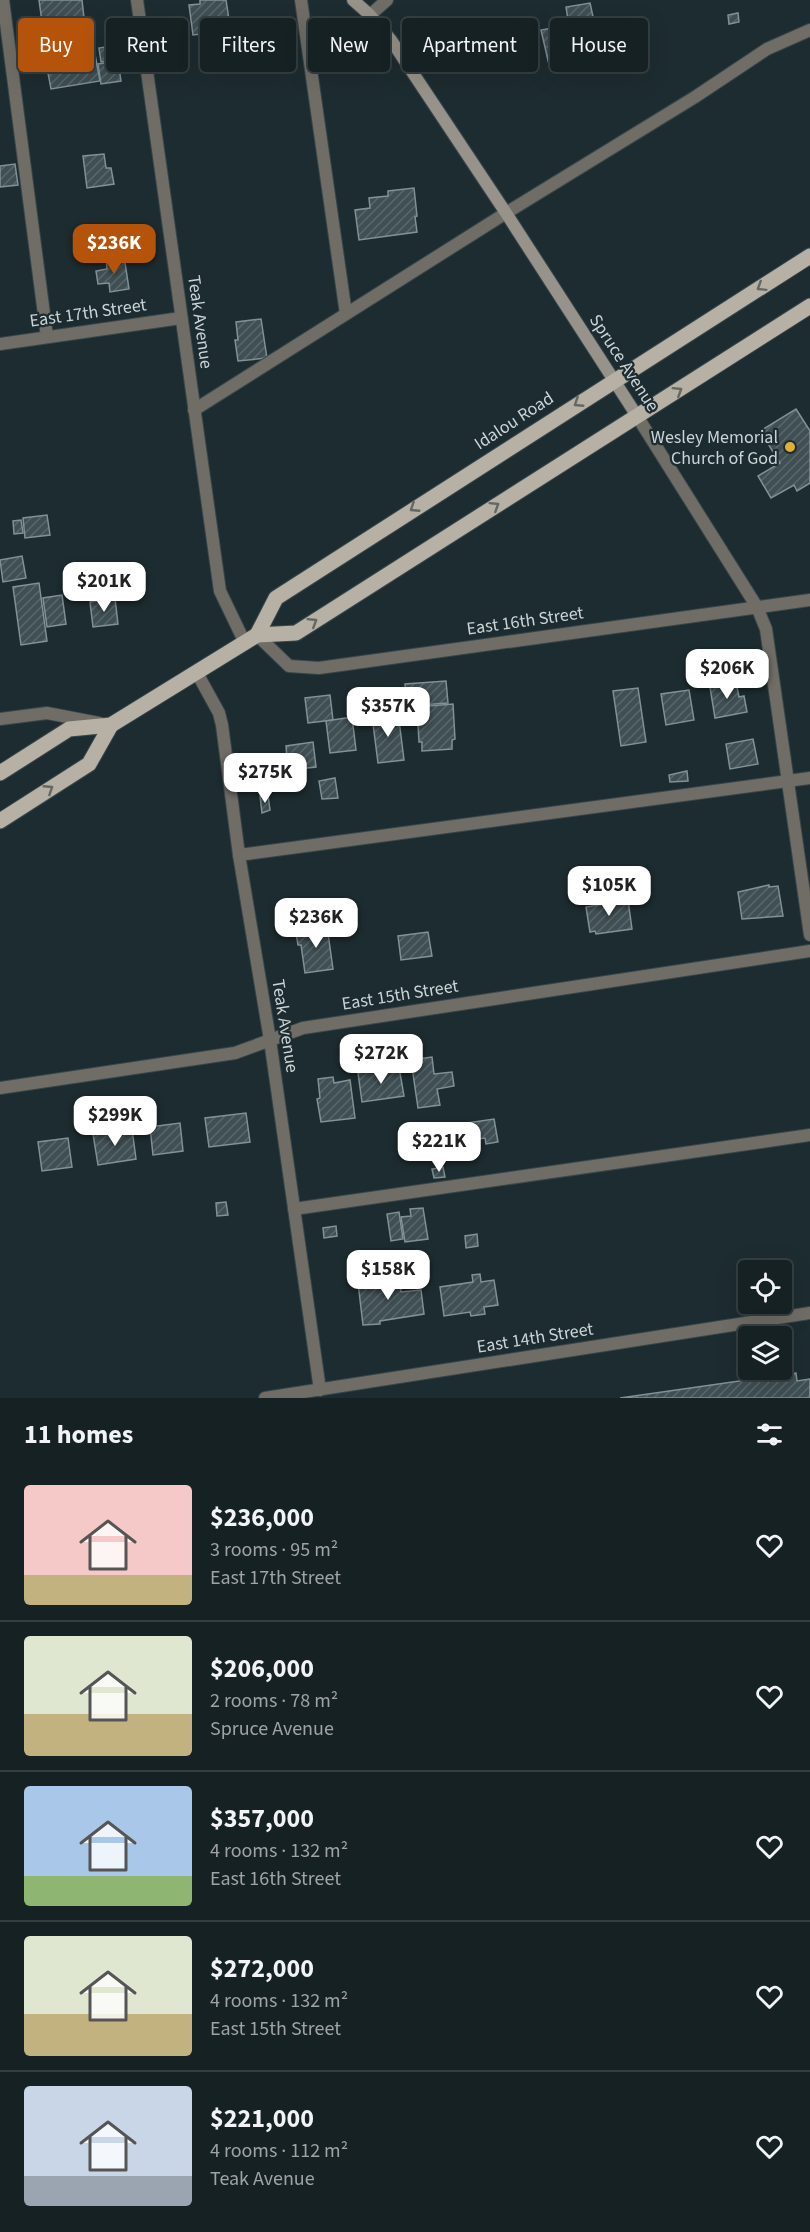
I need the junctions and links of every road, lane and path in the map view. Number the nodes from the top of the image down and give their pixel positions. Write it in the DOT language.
graph roads {
  1 [pos="3,0"];
  2 [pos="137,0"];
  3 [pos="301,0"];
  4 [pos="353,0"];
  5 [pos="387,0"];
  6 [pos="370,15"];
  7 [pos="810,30"];
  8 [pos="506,213"];
  9 [pos="810,256"];
  10 [pos="810,306"];
  11 [pos="346,314"];
  12 [pos="181,318"];
  13 [pos="47,337"];
  14 [pos="0,344"];
  15 [pos="614,380"];
  16 [pos="194,410"];
  17 [pos="638,416"];
  18 [pos="810,600"];
  19 [pos="757,607"];
  20 [pos="251,639"];
  21 [pos="197,673"];
  22 [pos="0,718"];
  23 [pos="111,725"];
  24 [pos="0,774"];
  25 [pos="810,778"];
  26 [pos="789,781"];
  27 [pos="0,821"];
  28 [pos="239,855"];
  29 [pos="810,935"];
  30 [pos="810,951"];
  31 [pos="270,1040"];
  32 [pos="0,1088"];
  33 [pos="810,1135"];
  34 [pos="294,1209"];
  35 [pos="810,1313"];
  36 [pos="320,1390"];
  37 [pos="265,1398"];
  1 -- 13 [label="street"];
  2 -- 12 [label="street, Teak Avenue"];
  3 -- 11 [label="street"];
  4 -- 6 [label="main road, Spruce Avenue"];
  5 -- 6 [label="street"];
  6 -- 8 [label="main road, Spruce Avenue"];
  7 -- 8 [label="street"];
  8 -- 11 [label="street"];
  8 -- 15 [label="main road, Spruce Avenue"];
  9 -- 15 [label="main road, Idalou Road, one-way"];
  17 -- 10 [label="main road, one-way"];
  11 -- 16 [label="street"];
  12 -- 13 [label="street, East 17th Street"];
  12 -- 16 [label="street, Teak Avenue"];
  13 -- 14 [label="street, East 17th Street"];
  15 -- 17 [label="main road, Spruce Avenue"];
  15 -- 20 [label="main road, Idalou Road, one-way"];
  16 -- 20 [label="street, Teak Avenue"];
  17 -- 19 [label="street, Spruce Avenue"];
  20 -- 17 [label="main road, one-way"];
  18 -- 19 [label="street, East 16th Street"];
  19 -- 20 [label="street, East 16th Street"];
  19 -- 26 [label="street, Spruce Avenue"];
  20 -- 21 [label="main road"];
  21 -- 23 [label="main road"];
  21 -- 28 [label="street, Teak Avenue"];
  22 -- 23 [label="street"];
  23 -- 24 [label="main road"];
  27 -- 23 [label="main road, one-way"];
  25 -- 26 [label="street"];
  26 -- 28 [label="street"];
  26 -- 29 [label="street, Spruce Avenue"];
  28 -- 31 [label="street, Teak Avenue"];
  30 -- 31 [label="street, East 15th Street"];
  31 -- 32 [label="street, East 15th Street"];
  31 -- 34 [label="street, Teak Avenue"];
  33 -- 34 [label="street"];
  34 -- 36 [label="street, Teak Avenue"];
  35 -- 36 [label="street, East 14th Street"];
  36 -- 37 [label="street, East 14th Street"];
}
